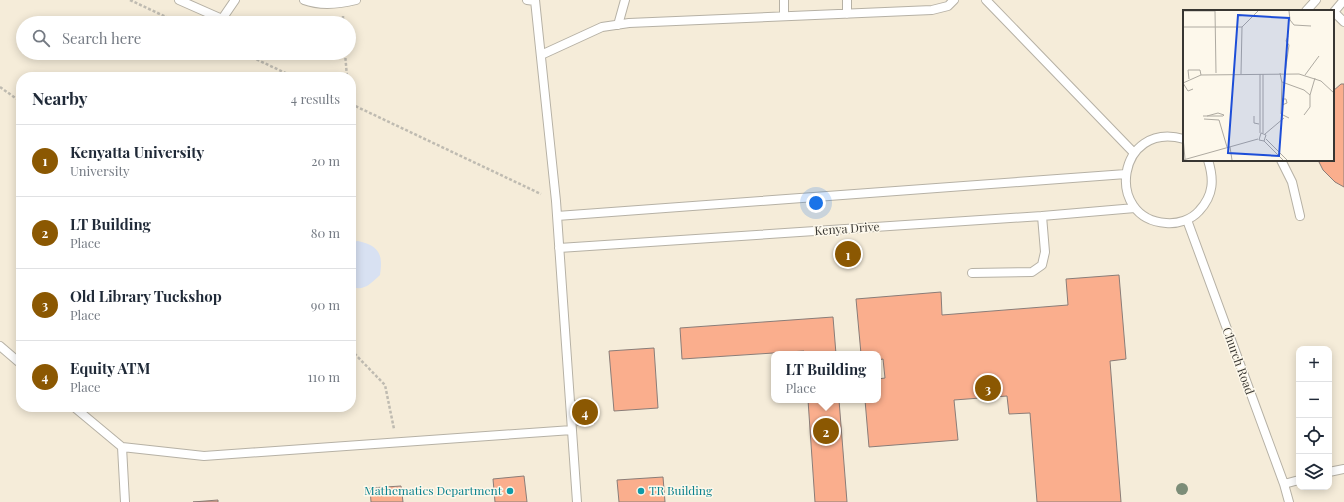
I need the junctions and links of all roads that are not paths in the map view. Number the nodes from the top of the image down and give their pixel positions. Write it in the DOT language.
graph roads {
  1 [pos="179,0"];
  2 [pos="235,0"];
  3 [pos="304,0"];
  4 [pos="356,0"];
  5 [pos="533,0"];
  6 [pos="625,0"];
  7 [pos="784,0"];
  8 [pos="847,0"];
  9 [pos="954,0"];
  10 [pos="986,0"];
  11 [pos="1316,0"];
  12 [pos="1344,0"];
  13 [pos="1307,10"];
  14 [pos="1334,11"];
  15 [pos="1334,13"];
  16 [pos="847,14"];
  17 [pos="215,16"];
  18 [pos="224,16"];
  19 [pos="784,16"];
  20 [pos="1344,22"];
  21 [pos="618,24"];
  22 [pos="541,55"];
  23 [pos="1183,139"];
  24 [pos="1134,153"];
  25 [pos="1208,161"];
  26 [pos="1281,161"];
  27 [pos="1126,174"];
  28 [pos="1135,208"];
  29 [pos="557,216"];
  30 [pos="1042,216"];
  31 [pos="1300,216"];
  32 [pos="1187,220"];
  33 [pos="559,248"];
  34 [pos="972,273"];
  35 [pos="0,346"];
  36 [pos="16,360"];
  37 [pos="80,412"];
  38 [pos="572,430"];
  39 [pos="122,447"];
  40 [pos="1344,469"];
  41 [pos="1332,471"];
  42 [pos="1296,481"];
  43 [pos="1284,484"];
  44 [pos="125,502"];
  45 [pos="576,502"];
  46 [pos="1289,502"];
  1 -- 17 [label="lane"];
  2 -- 18 [label="lane"];
  3 -- 4 [label="lane"];
  5 -- 22 [label="lane"];
  6 -- 21 [label="lane"];
  7 -- 19 [label="lane"];
  8 -- 16 [label="lane"];
  9 -- 16 [label="lane"];
  10 -- 24 [label="lane"];
  11 -- 13 [label="lane"];
  12 -- 14 [label="lane"];
  15 -- 20 [label="lane"];
  16 -- 19 [label="lane"];
  19 -- 21 [label="lane"];
  21 -- 22 [label="lane"];
  22 -- 29 [label="lane"];
  23 -- 24 [label="lane"];
  24 -- 27 [label="lane"];
  25 -- 32 [label="lane"];
  26 -- 31 [label="lane"];
  27 -- 28 [label="lane"];
  27 -- 29 [label="lane"];
  28 -- 30 [label="lane, Kenya Drive"];
  28 -- 32 [label="lane"];
  29 -- 33 [label="lane"];
  30 -- 33 [label="lane, Kenya Drive"];
  30 -- 34 [label="lane"];
  32 -- 43 [label="lane, Church Road"];
  33 -- 38 [label="lane"];
  35 -- 36 [label="lane"];
  37 -- 39 [label="lane"];
  38 -- 39 [label="lane"];
  38 -- 45 [label="lane"];
  39 -- 44 [label="lane"];
  40 -- 41 [label="lane"];
  42 -- 43 [label="lane"];
  43 -- 46 [label="lane, Church Road"];
}
